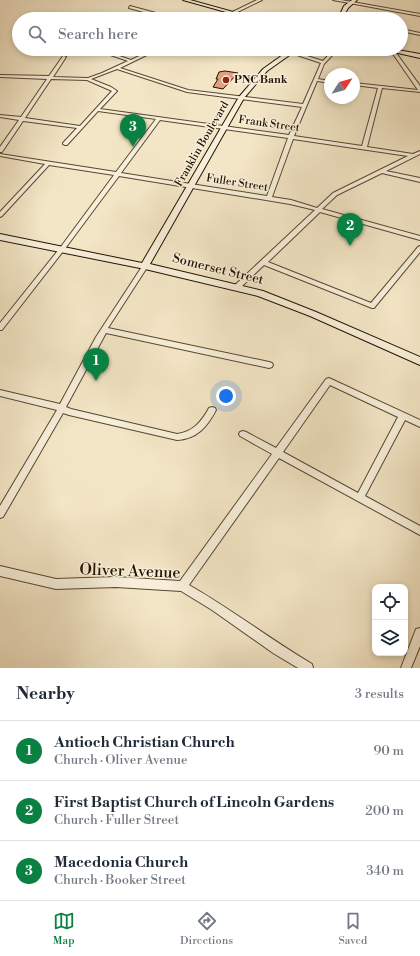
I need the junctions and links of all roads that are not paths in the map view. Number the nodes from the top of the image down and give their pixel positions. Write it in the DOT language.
graph roads {
  1 [pos="184,0"];
  2 [pos="260,0"];
  3 [pos="335,0"];
  4 [pos="353,2"];
  5 [pos="130,7"];
  6 [pos="148,12"];
  7 [pos="229,12"];
  8 [pos="235,12"];
  9 [pos="344,12"];
  10 [pos="405,12"];
  11 [pos="408,13"];
  12 [pos="420,15"];
  13 [pos="408,31"];
  14 [pos="420,34"];
  15 [pos="408,54"];
  16 [pos="116,56"];
  17 [pos="142,56"];
  18 [pos="284,56"];
  19 [pos="308,56"];
  20 [pos="329,56"];
  21 [pos="397,56"];
  22 [pos="420,56"];
  23 [pos="64,57"];
  24 [pos="131,61"];
  25 [pos="323,62"];
  26 [pos="117,68"];
  27 [pos="0,76"];
  28 [pos="48,78"];
  29 [pos="413,79"];
  30 [pos="88,80"];
  31 [pos="316,80"];
  32 [pos="324,81"];
  33 [pos="420,81"];
  34 [pos="360,85"];
  35 [pos="380,87"];
  36 [pos="420,90"];
  37 [pos="241,98"];
  38 [pos="305,106"];
  39 [pos="98,110"];
  40 [pos="0,116"];
  41 [pos="159,118"];
  42 [pos="20,119"];
  43 [pos="80,127"];
  44 [pos="225,128"];
  45 [pos="291,137"];
  46 [pos="65,144"];
  47 [pos="364,147"];
  48 [pos="0,151"];
  49 [pos="420,152"];
  50 [pos="0,155"];
  51 [pos="413,155"];
  52 [pos="48,163"];
  53 [pos="381,171"];
  54 [pos="118,173"];
  55 [pos="420,180"];
  56 [pos="191,186"];
  57 [pos="268,198"];
  58 [pos="319,209"];
  59 [pos="0,215"];
  60 [pos="0,237"];
  61 [pos="420,238"];
  62 [pos="420,248"];
  63 [pos="62,250"];
  64 [pos="263,262"];
  65 [pos="145,266"];
  66 [pos="237,287"];
  67 [pos="0,328"];
  68 [pos="104,330"];
  69 [pos="420,361"];
  70 [pos="269,364"];
  71 [pos="0,393"];
  72 [pos="62,408"];
  73 [pos="212,410"];
  74 [pos="403,416"];
  75 [pos="420,424"];
  76 [pos="243,434"];
  77 [pos="277,452"];
  78 [pos="360,498"];
  79 [pos="0,514"];
  80 [pos="420,531"];
  81 [pos="0,571"];
  82 [pos="182,586"];
  83 [pos="420,633"];
  84 [pos="308,668"];
  85 [pos="406,668"];
  1 -- 7 [label="main road"];
  2 -- 8 [label="street"];
  3 -- 4 [label="street"];
  4 -- 9 [label="main road"];
  4 -- 10 [label="street"];
  5 -- 6 [label="street"];
  11 -- 12 [label="street"];
  13 -- 14 [label="street"];
  15 -- 22 [label="main road"];
  16 -- 24 [label="street"];
  17 -- 24 [label="street"];
  18 -- 37 [label="main road, Franklin Boulevard"];
  19 -- 25 [label="street"];
  20 -- 25 [label="street"];
  21 -- 29 [label="street"];
  23 -- 28 [label="street"];
  24 -- 26 [label="street"];
  25 -- 31 [label="street"];
  26 -- 30 [label="street"];
  26 -- 37 [label="street"];
  27 -- 28 [label="street"];
  28 -- 30 [label="street"];
  28 -- 42 [label="street"];
  29 -- 33 [label="street"];
  29 -- 36 [label="street"];
  30 -- 39 [label="street"];
  31 -- 32 [label="street"];
  31 -- 38 [label="street"];
  34 -- 35 [label="street"];
  35 -- 36 [label="street"];
  35 -- 47 [label="street"];
  37 -- 38 [label="street"];
  37 -- 44 [label="main road, Franklin Boulevard"];
  38 -- 45 [label="street"];
  39 -- 41 [label="street, Frank Street"];
  39 -- 43 [label="street"];
  40 -- 42 [label="street"];
  41 -- 44 [label="street, Frank Street"];
  41 -- 54 [label="street"];
  42 -- 43 [label="street"];
  42 -- 48 [label="street"];
  43 -- 46 [label="street"];
  44 -- 45 [label="street, Frank Street"];
  44 -- 56 [label="main road, Franklin Boulevard"];
  45 -- 47 [label="street, Frank Street"];
  45 -- 57 [label="street"];
  47 -- 51 [label="street, Frank Street"];
  49 -- 51 [label="street"];
  50 -- 52 [label="street, Fuller Street"];
  51 -- 53 [label="street"];
  52 -- 54 [label="street, Fuller Street"];
  52 -- 59 [label="street"];
  53 -- 55 [label="street"];
  53 -- 58 [label="street"];
  54 -- 56 [label="street, Fuller Street"];
  54 -- 63 [label="street"];
  56 -- 57 [label="street, Fuller Street"];
  56 -- 65 [label="main road, Franklin Boulevard"];
  57 -- 58 [label="street, Fuller Street"];
  58 -- 61 [label="street, Fuller Street"];
  58 -- 64 [label="street"];
  60 -- 63 [label="main road, Somerset Street"];
  62 -- 64 [label="street"];
  63 -- 65 [label="main road, Somerset Street"];
  63 -- 67 [label="street"];
  64 -- 66 [label="street"];
  65 -- 66 [label="main road, Somerset Street"];
  65 -- 68 [label="street"];
  66 -- 69 [label="main road, Somerset Street"];
  68 -- 70 [label="street"];
  68 -- 72 [label="street"];
  71 -- 72 [label="street"];
  72 -- 73 [label="street"];
  72 -- 79 [label="street"];
  74 -- 75 [label="street"];
  74 -- 77 [label="street"];
  74 -- 78 [label="street"];
  76 -- 77 [label="street"];
  77 -- 78 [label="street"];
  77 -- 82 [label="street"];
  78 -- 80 [label="street"];
  81 -- 82 [label="street, Oliver Avenue"];
  82 -- 84 [label="street, Oliver Avenue"];
  83 -- 85 [label="street"];
}
